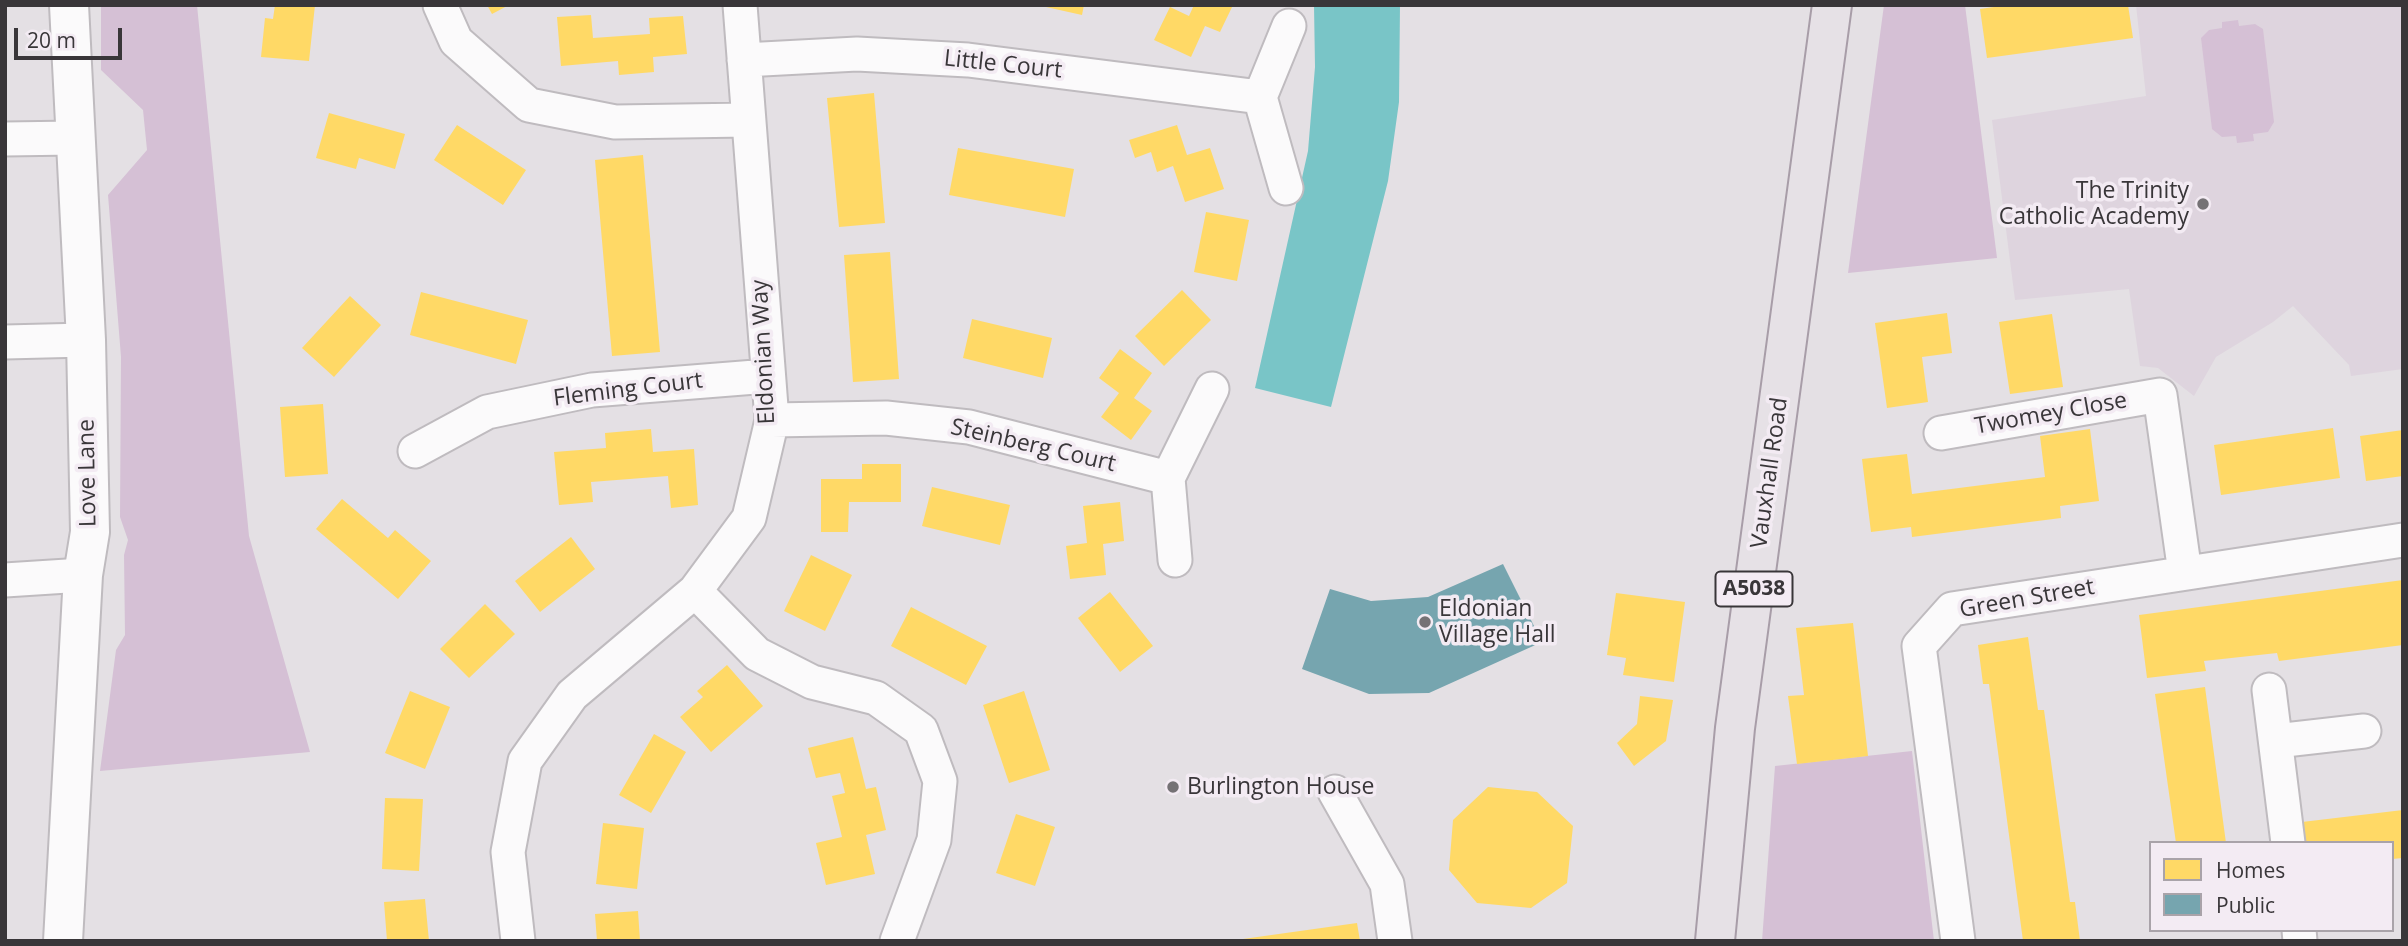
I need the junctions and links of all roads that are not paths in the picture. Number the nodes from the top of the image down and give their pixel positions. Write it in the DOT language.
graph roads {
  1 [pos="69,5"];
  2 [pos="440,5"];
  3 [pos="740,5"];
  4 [pos="1832,5"];
  5 [pos="1289,26"];
  6 [pos="744,60"];
  7 [pos="1260,97"];
  8 [pos="747,120"];
  9 [pos="75,138"];
  10 [pos="5,139"];
  11 [pos="1286,188"];
  12 [pos="86,340"];
  13 [pos="5,342"];
  14 [pos="768,376"];
  15 [pos="1212,389"];
  16 [pos="772,420"];
  17 [pos="1941,433"];
  18 [pos="415,450"];
  19 [pos="1168,478"];
  20 [pos="2403,540"];
  21 [pos="1175,560"];
  22 [pos="2185,573"];
  23 [pos="83,575"];
  24 [pos="5,580"];
  25 [pos="695,591"];
  26 [pos="2269,690"];
  27 [pos="2364,731"];
  28 [pos="2276,741"];
  29 [pos="1335,792"];
  30 [pos="2288,841"];
  31 [pos="63,941"];
  32 [pos="518,941"];
  33 [pos="897,941"];
  34 [pos="1395,941"];
  35 [pos="1715,941"];
  36 [pos="1958,941"];
  1 -- 9 [label="street, Love Lane"];
  2 -- 8 [label="street"];
  3 -- 6 [label="street, Eldonian Way"];
  4 -- 35 [label="main road, Vauxhall Road / A5038"];
  5 -- 7 [label="street"];
  6 -- 7 [label="street, Little Court"];
  6 -- 8 [label="street, Eldonian Way"];
  7 -- 11 [label="street"];
  8 -- 14 [label="street, Eldonian Way"];
  9 -- 10 [label="street"];
  9 -- 12 [label="street, Love Lane"];
  12 -- 13 [label="street"];
  12 -- 23 [label="street, Love Lane"];
  14 -- 16 [label="street, Eldonian Way"];
  14 -- 18 [label="street, Fleming Court"];
  15 -- 19 [label="street"];
  16 -- 19 [label="street, Steinberg Court"];
  16 -- 25 [label="street, Eldonian Way"];
  17 -- 22 [label="street, Twomey Close"];
  19 -- 21 [label="street"];
  20 -- 22 [label="street, Green Street"];
  22 -- 36 [label="street, Green Street"];
  23 -- 24 [label="street"];
  23 -- 31 [label="street, Love Lane"];
  25 -- 32 [label="street, Eldonian Way"];
  25 -- 33 [label="street"];
  26 -- 28 [label="street"];
  27 -- 28 [label="street"];
  28 -- 30 [label="street"];
  29 -- 34 [label="street"];
}
